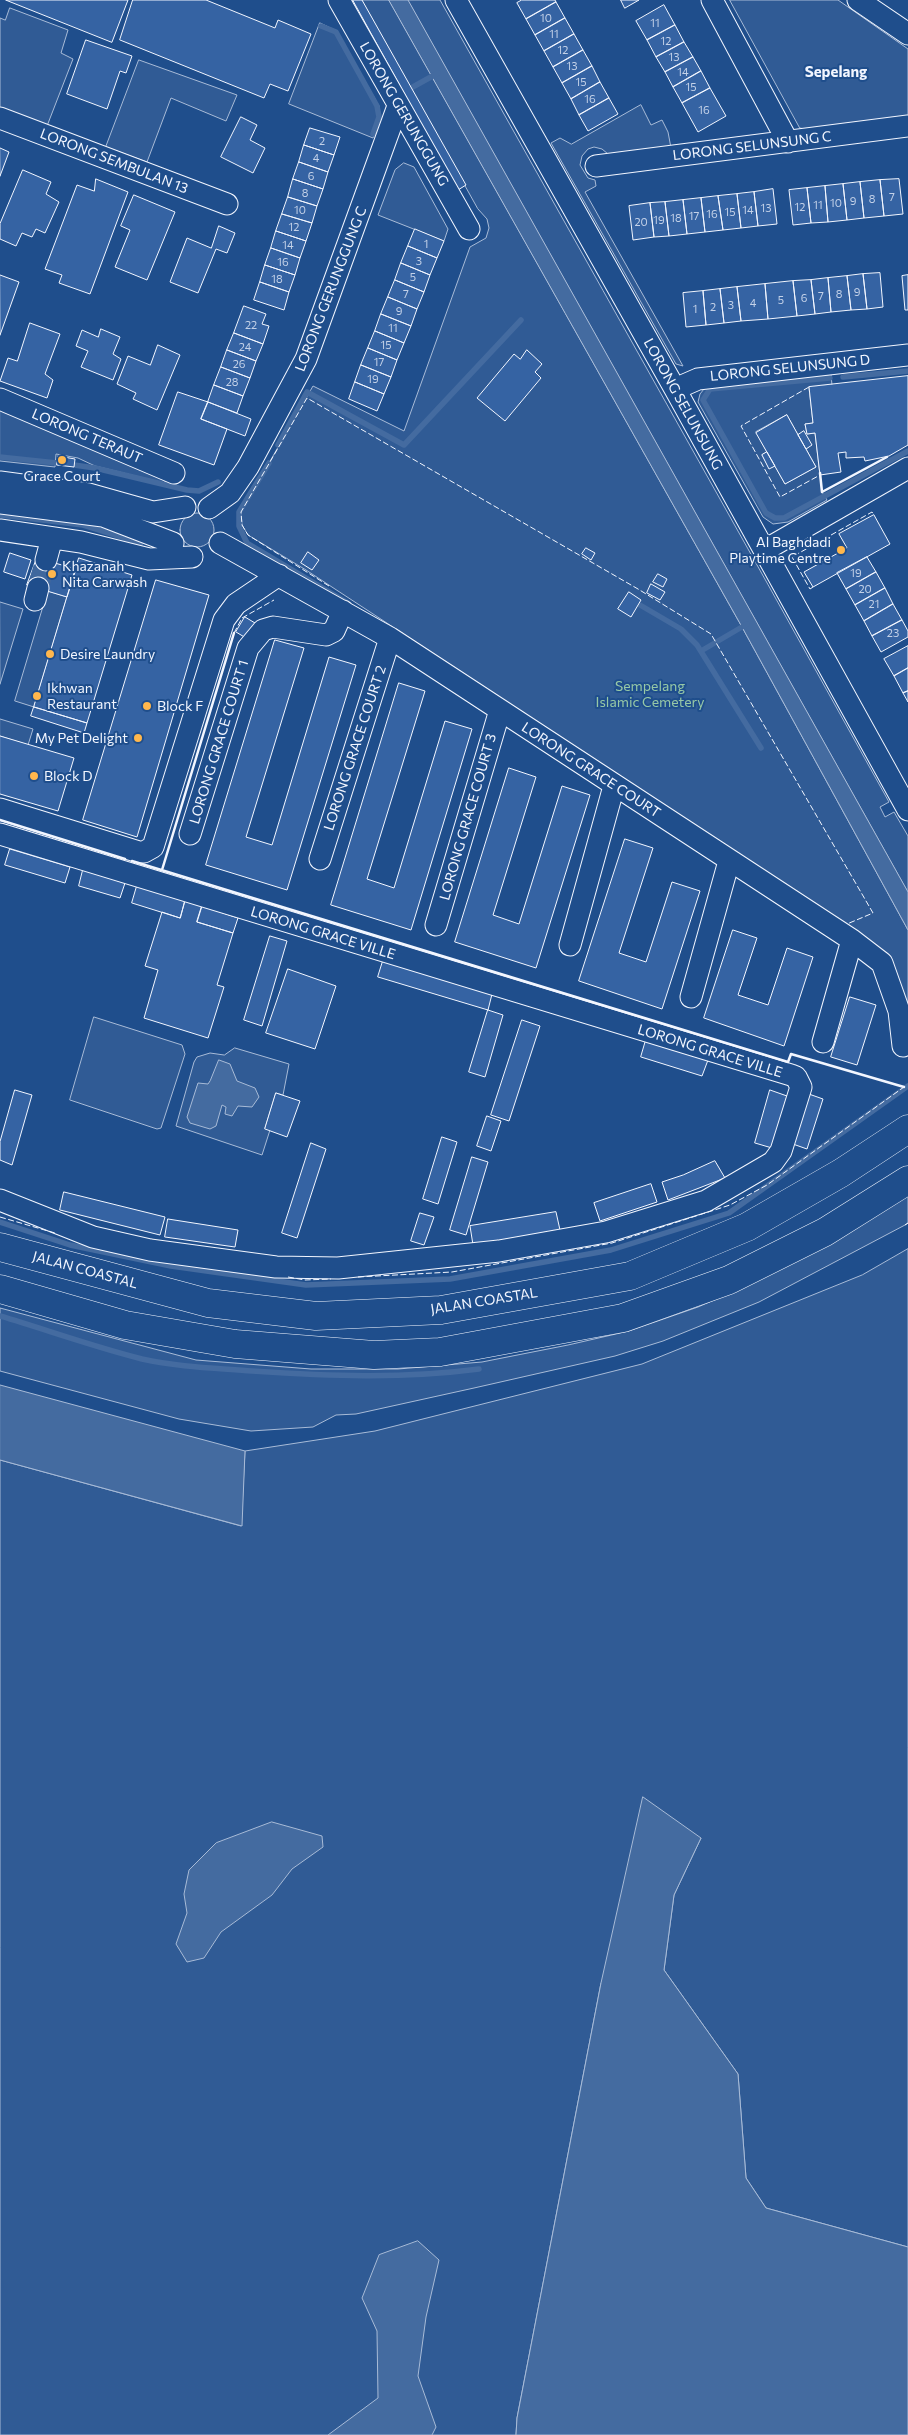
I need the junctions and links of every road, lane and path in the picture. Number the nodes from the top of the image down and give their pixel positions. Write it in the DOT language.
graph roads {
  1 [pos="339,0"];
  2 [pos="456,0"];
  3 [pos="712,0"];
  4 [pos="858,0"];
  5 [pos="908,34"];
  6 [pos="398,106"];
  7 [pos="0,118"];
  8 [pos="908,126"];
  9 [pos="788,142"];
  10 [pos="596,166"];
  11 [pos="227,204"];
  12 [pos="469,229"];
  13 [pos="908,355"];
  14 [pos="675,389"];
  15 [pos="0,399"];
  16 [pos="908,468"];
  17 [pos="174,473"];
  18 [pos="0,482"];
  19 [pos="0,503"];
  20 [pos="185,507"];
  21 [pos="209,508"];
  22 [pos="0,530"];
  23 [pos="52,538"];
  24 [pos="173,543"];
  25 [pos="220,543"];
  26 [pos="765,550"];
  27 [pos="192,557"];
  28 [pos="46,560"];
  29 [pos="279,575"];
  30 [pos="343,611"];
  31 [pos="390,638"];
  32 [pos="500,710"];
  33 [pos="614,786"];
  34 [pos="0,809"];
  35 [pos="908,810"];
  36 [pos="0,834"];
  37 [pos="190,834"];
  38 [pos="320,859"];
  39 [pos="729,861"];
  40 [pos="436,925"];
  41 [pos="852,940"];
  42 [pos="570,945"];
  43 [pos="690,997"];
  44 [pos="823,1042"];
  45 [pos="903,1046"];
  46 [pos="908,1129"];
  47 [pos="908,1180"];
  48 [pos="0,1200"];
  49 [pos="0,1247"];
  50 [pos="0,1290"];
  1 -- 6 [label="street, LORONG GERUNGGUNG"];
  2 -- 14 [label="street, LORONG SELUNSUNG"];
  3 -- 9 [label="street"];
  4 -- 5 [label="street"];
  6 -- 12 [label="street, LORONG GERUNGGUNG"];
  6 -- 21 [label="street, LORONG GERUNGGUNG C"];
  7 -- 11 [label="street, LORONG SEMBULAN 13"];
  8 -- 9 [label="street, LORONG SELUNSUNG C"];
  9 -- 10 [label="street, LORONG SELUNSUNG C"];
  13 -- 14 [label="street, LORONG SELUNSUNG D"];
  14 -- 26 [label="street, LORONG SELUNSUNG"];
  15 -- 17 [label="street, LORONG TERAUT"];
  16 -- 26 [label="street"];
  18 -- 20 [label="street"];
  19 -- 24 [label="street"];
  20 -- 21 [label="street"];
  20 -- 24 [label="street"];
  21 -- 25 [label="street"];
  22 -- 23 [label="street"];
  23 -- 27 [label="street"];
  23 -- 28 [label="street"];
  24 -- 27 [label="street"];
  25 -- 27 [label="street"];
  25 -- 29 [label="street, LORONG GRACE COURT"];
  26 -- 35 [label="street, LORONG SELUNSUNG"];
  29 -- 30 [label="street, LORONG GRACE COURT"];
  29 -- 34 [label="street"];
  30 -- 31 [label="street, LORONG GRACE COURT"];
  30 -- 37 [label="street, LORONG GRACE COURT 1"];
  31 -- 32 [label="street, LORONG GRACE COURT"];
  31 -- 38 [label="street, LORONG GRACE COURT 2"];
  32 -- 33 [label="street, LORONG GRACE COURT"];
  32 -- 40 [label="street, LORONG GRACE COURT 3"];
  33 -- 39 [label="street, LORONG GRACE COURT"];
  33 -- 42 [label="street"];
  36 -- 48 [label="street, LORONG GRACE VILLE"];
  39 -- 41 [label="street, LORONG GRACE COURT"];
  39 -- 43 [label="street"];
  41 -- 44 [label="street"];
  41 -- 45 [label="street, LORONG GRACE COURT"];
  46 -- 49 [label="highway, JALAN COASTAL"];
  47 -- 50 [label="highway"];
}
